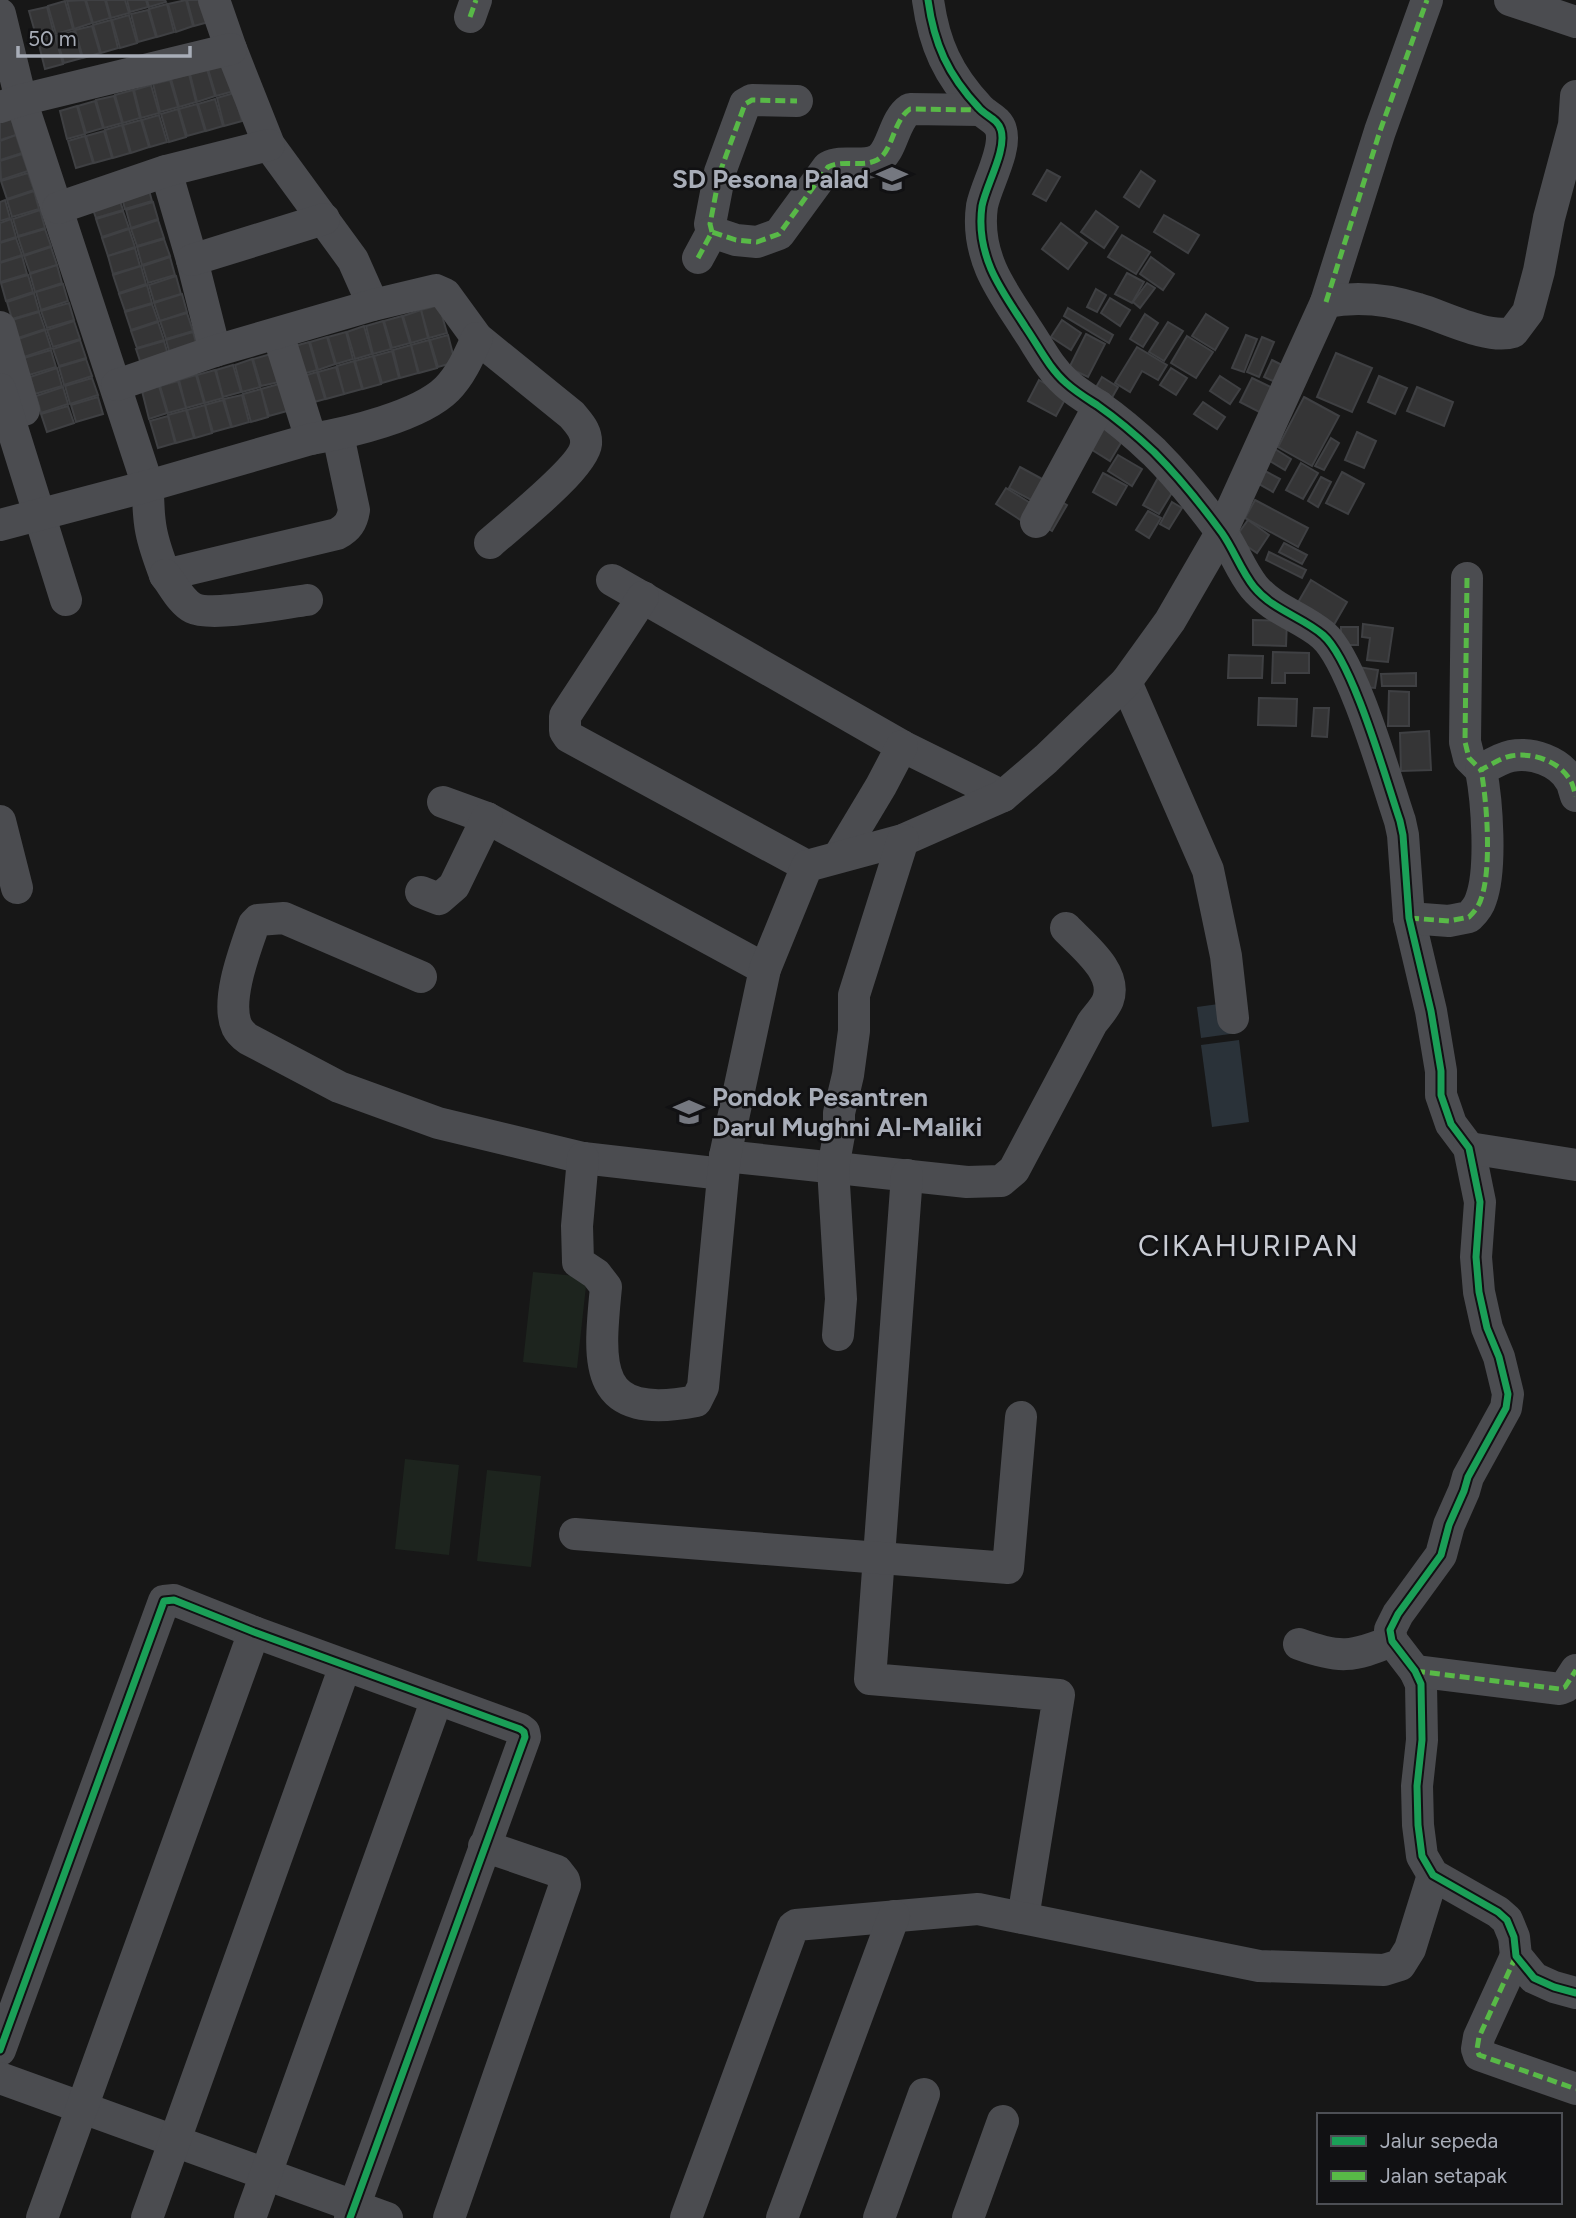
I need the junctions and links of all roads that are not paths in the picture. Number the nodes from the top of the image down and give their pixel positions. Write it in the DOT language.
graph roads {
  1 [pos="9,0"];
  2 [pos="215,0"];
  3 [pos="928,0"];
  4 [pos="1427,0"];
  5 [pos="1510,0"];
  6 [pos="0,2"];
  7 [pos="0,14"];
  8 [pos="1576,22"];
  9 [pos="231,49"];
  10 [pos="1576,96"];
  11 [pos="797,102"];
  12 [pos="11,103"];
  13 [pos="980,110"];
  14 [pos="269,145"];
  15 [pos="166,171"];
  16 [pos="58,208"];
  17 [pos="324,219"];
  18 [pos="192,260"];
  19 [pos="1326,302"];
  20 [pos="373,305"];
  21 [pos="0,327"];
  22 [pos="278,334"];
  23 [pos="477,338"];
  24 [pos="215,351"];
  25 [pos="117,385"];
  26 [pos="0,389"];
  27 [pos="1099,406"];
  28 [pos="325,437"];
  29 [pos="148,486"];
  30 [pos="46,513"];
  31 [pos="1036,522"];
  32 [pos="0,525"];
  33 [pos="1222,533"];
  34 [pos="490,543"];
  35 [pos="165,575"];
  36 [pos="1467,578"];
  37 [pos="612,580"];
  38 [pos="643,597"];
  39 [pos="65,600"];
  40 [pos="307,600"];
  41 [pos="1126,682"];
  42 [pos="902,746"];
  43 [pos="1480,770"];
  44 [pos="1003,796"];
  45 [pos="1576,796"];
  46 [pos="443,802"];
  47 [pos="486,817"];
  48 [pos="0,821"];
  49 [pos="903,841"];
  50 [pos="839,856"];
  51 [pos="807,866"];
  52 [pos="17,888"];
  53 [pos="421,892"];
  54 [pos="1409,918"];
  55 [pos="1066,928"];
  56 [pos="765,969"];
  57 [pos="421,977"];
  58 [pos="1233,1018"];
  59 [pos="1469,1148"];
  60 [pos="583,1158"];
  61 [pos="724,1165"];
  62 [pos="1576,1165"];
  63 [pos="833,1168"];
  64 [pos="907,1175"];
  65 [pos="838,1335"];
  66 [pos="1021,1417"];
  67 [pos="575,1534"];
  68 [pos="879,1558"];
  69 [pos="254,1632"];
  70 [pos="1392,1641"];
  71 [pos="1299,1644"];
  72 [pos="345,1666"];
  73 [pos="1576,1670"];
  74 [pos="1415,1671"];
  75 [pos="437,1699"];
  76 [pos="484,1846"];
  77 [pos="1433,1875"];
  78 [pos="894,1916"];
  79 [pos="1023,1919"];
  80 [pos="1516,1956"];
  81 [pos="1576,1993"];
  82 [pos="0,2050"];
  83 [pos="0,2078"];
  84 [pos="1576,2089"];
  85 [pos="924,2094"];
  86 [pos="82,2108"];
  87 [pos="1003,2121"];
  88 [pos="175,2141"];
  89 [pos="266,2174"];
  90 [pos="352,2212"];
  91 [pos="42,2218"];
  92 [pos="147,2218"];
  93 [pos="250,2218"];
  94 [pos="387,2218"];
  95 [pos="449,2218"];
  96 [pos="686,2218"];
  97 [pos="782,2218"];
  98 [pos="879,2218"];
  99 [pos="968,2218"];
  1 -- 6 [label="street"];
  2 -- 9 [label="street"];
  3 -- 13 [label="street"];
  4 -- 19 [label="street"];
  5 -- 8 [label="street"];
  7 -- 12 [label="street"];
  9 -- 12 [label="street"];
  9 -- 14 [label="street"];
  10 -- 19 [label="street"];
  11 -- 13 [label="street"];
  12 -- 16 [label="street"];
  13 -- 27 [label="street"];
  14 -- 15 [label="street"];
  14 -- 17 [label="street"];
  15 -- 16 [label="street"];
  15 -- 18 [label="street"];
  16 -- 25 [label="street"];
  17 -- 18 [label="street"];
  17 -- 20 [label="street"];
  18 -- 24 [label="street"];
  19 -- 33 [label="street"];
  20 -- 22 [label="street"];
  20 -- 23 [label="street"];
  21 -- 30 [label="street"];
  22 -- 24 [label="street"];
  22 -- 28 [label="street"];
  23 -- 28 [label="street"];
  23 -- 34 [label="street"];
  24 -- 25 [label="street"];
  25 -- 29 [label="street"];
  26 -- 30 [label="street"];
  27 -- 31 [label="street"];
  27 -- 33 [label="street"];
  28 -- 29 [label="street"];
  28 -- 35 [label="street"];
  29 -- 30 [label="street"];
  29 -- 35 [label="street"];
  30 -- 32 [label="street"];
  30 -- 39 [label="street"];
  33 -- 41 [label="street"];
  33 -- 54 [label="street"];
  35 -- 40 [label="street"];
  36 -- 43 [label="street"];
  37 -- 38 [label="street"];
  38 -- 42 [label="street"];
  38 -- 51 [label="street"];
  41 -- 44 [label="street"];
  41 -- 58 [label="street"];
  42 -- 44 [label="street"];
  42 -- 50 [label="street"];
  43 -- 45 [label="street"];
  43 -- 54 [label="street"];
  44 -- 49 [label="street"];
  46 -- 47 [label="street"];
  47 -- 53 [label="street"];
  47 -- 56 [label="street"];
  48 -- 52 [label="street"];
  49 -- 50 [label="street"];
  49 -- 63 [label="street"];
  50 -- 51 [label="street"];
  51 -- 56 [label="street"];
  54 -- 59 [label="street"];
  55 -- 64 [label="street"];
  56 -- 61 [label="street"];
  57 -- 60 [label="street"];
  59 -- 62 [label="street"];
  59 -- 70 [label="street"];
  60 -- 61 [label="street"];
  60 -- 61 [label="street"];
  61 -- 63 [label="street"];
  63 -- 64 [label="street"];
  63 -- 65 [label="street"];
  64 -- 68 [label="street"];
  66 -- 68 [label="street"];
  67 -- 68 [label="street"];
  68 -- 79 [label="street"];
  69 -- 72 [label="street"];
  69 -- 82 [label="street"];
  69 -- 86 [label="street"];
  70 -- 71 [label="street"];
  70 -- 74 [label="street"];
  72 -- 75 [label="street"];
  72 -- 88 [label="street"];
  73 -- 74 [label="street"];
  74 -- 77 [label="street"];
  75 -- 76 [label="street"];
  75 -- 89 [label="street"];
  76 -- 90 [label="street"];
  76 -- 95 [label="street"];
  77 -- 79 [label="street"];
  77 -- 80 [label="street"];
  78 -- 79 [label="street"];
  78 -- 96 [label="street"];
  78 -- 97 [label="street"];
  80 -- 81 [label="street"];
  80 -- 84 [label="street"];
  83 -- 86 [label="street"];
  85 -- 98 [label="street"];
  86 -- 88 [label="street"];
  86 -- 91 [label="street"];
  87 -- 99 [label="street"];
  88 -- 89 [label="street"];
  88 -- 92 [label="street"];
  89 -- 90 [label="street"];
  89 -- 93 [label="street"];
  90 -- 94 [label="street"];
}
